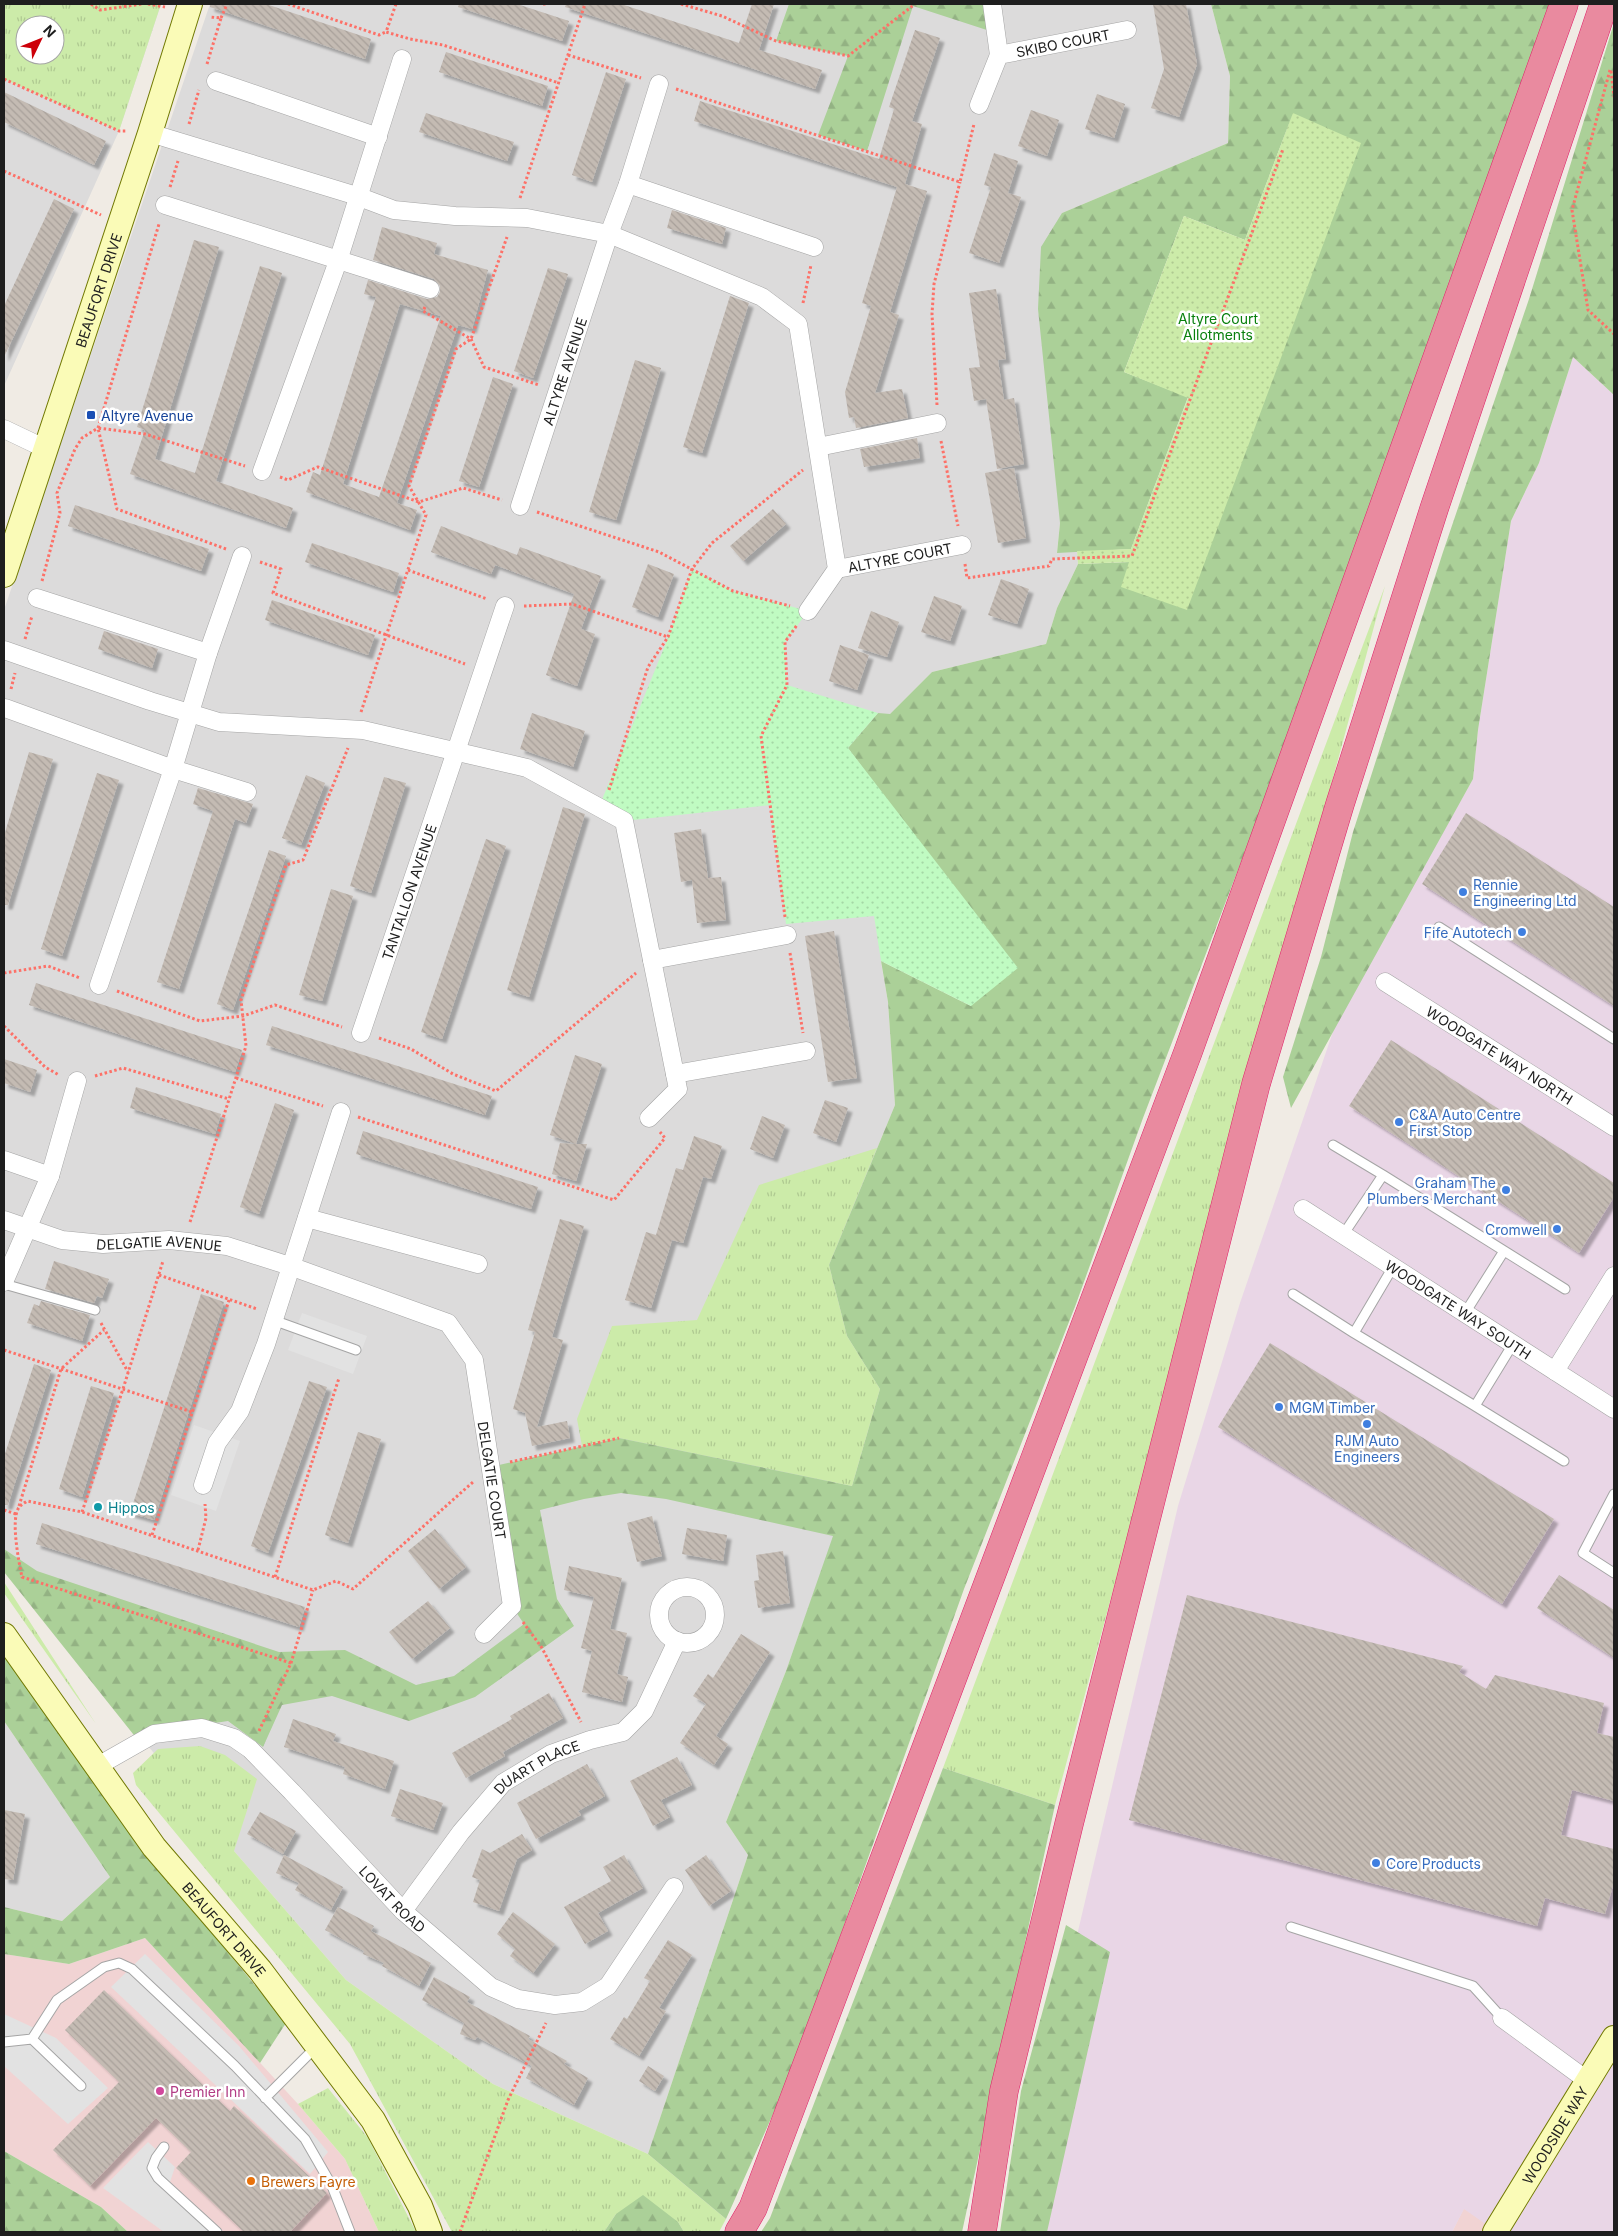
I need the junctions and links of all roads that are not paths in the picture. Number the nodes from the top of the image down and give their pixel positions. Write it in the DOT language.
graph roads {
  1 [pos="190,4"];
  2 [pos="992,4"];
  3 [pos="1564,4"];
  4 [pos="1604,4"];
  5 [pos="1127,30"];
  6 [pos="999,55"];
  7 [pos="402,59"];
  8 [pos="216,81"];
  9 [pos="659,84"];
  10 [pos="979,105"];
  11 [pos="150,133"];
  12 [pos="378,137"];
  13 [pos="628,184"];
  14 [pos="357,196"];
  15 [pos="165,205"];
  16 [pos="609,234"];
  17 [pos="814,247"];
  18 [pos="338,261"];
  19 [pos="430,289"];
  20 [pos="938,423"];
  21 [pos="4,429"];
  22 [pos="46,449"];
  23 [pos="819,452"];
  24 [pos="262,471"];
  25 [pos="520,506"];
  26 [pos="962,544"];
  27 [pos="242,556"];
  28 [pos="837,569"];
  29 [pos="4,575"];
  30 [pos="37,598"];
  31 [pos="506,606"];
  32 [pos="808,611"];
  33 [pos="12,653"];
  34 [pos="208,653"];
  35 [pos="5,708"];
  36 [pos="189,713"];
  37 [pos="456,752"];
  38 [pos="173,769"];
  39 [pos="247,792"];
  40 [pos="1439,928"];
  41 [pos="787,935"];
  42 [pos="652,960"];
  43 [pos="1386,982"];
  44 [pos="100,985"];
  45 [pos="361,1033"];
  46 [pos="1614,1039"];
  47 [pos="806,1051"];
  48 [pos="675,1074"];
  49 [pos="77,1082"];
  50 [pos="341,1112"];
  51 [pos="650,1118"];
  52 [pos="1614,1127"];
  53 [pos="1333,1145"];
  54 [pos="4,1160"];
  55 [pos="1383,1175"];
  56 [pos="50,1176"];
  57 [pos="1303,1209"];
  58 [pos="307,1218"];
  59 [pos="4,1220"];
  60 [pos="26,1227"];
  61 [pos="1343,1235"];
  62 [pos="1504,1251"];
  63 [pos="478,1264"];
  64 [pos="290,1266"];
  65 [pos="1394,1267"];
  66 [pos="1614,1276"];
  67 [pos="4,1283"];
  68 [pos="1565,1289"];
  69 [pos="1293,1294"];
  70 [pos="95,1310"];
  71 [pos="1465,1313"];
  72 [pos="274,1318"];
  73 [pos="448,1323"];
  74 [pos="1354,1333"];
  75 [pos="1513,1344"];
  76 [pos="356,1350"];
  77 [pos="1554,1371"];
  78 [pos="1475,1406"];
  79 [pos="1614,1408"];
  80 [pos="1564,1461"];
  81 [pos="203,1486"];
  82 [pos="1614,1494"];
  83 [pos="1614,1573"];
  84 [pos="484,1634"];
  85 [pos="4,1635"];
  86 [pos="677,1641"];
  87 [pos="96,1767"];
  88 [pos="674,1887"];
  89 [pos="402,1910"];
  90 [pos="1291,1927"];
  91 [pos="1502,2018"];
  92 [pos="1614,2038"];
  93 [pos="32,2039"];
  94 [pos="4,2042"];
  95 [pos="317,2046"];
  96 [pos="1588,2081"];
  97 [pos="81,2086"];
  98 [pos="265,2098"];
  99 [pos="164,2146"];
  100 [pos="217,2232"];
  101 [pos="350,2232"];
  102 [pos="430,2232"];
  103 [pos="738,2232"];
  104 [pos="982,2232"];
  105 [pos="1495,2232"];
  1 -- 11 [label="street, BEAUFORT DRIVE"];
  2 -- 6 [label="street, SKIBO COURT"];
  3 -- 103 [label="highway"];
  4 -- 104 [label="highway"];
  5 -- 6 [label="street, SKIBO COURT"];
  6 -- 10 [label="street, SKIBO COURT"];
  7 -- 12 [label="street"];
  8 -- 12 [label="street"];
  9 -- 13 [label="street, ALTYRE AVENUE"];
  11 -- 14 [label="street"];
  11 -- 22 [label="street, BEAUFORT DRIVE"];
  12 -- 14 [label="street"];
  13 -- 16 [label="street, ALTYRE AVENUE"];
  13 -- 17 [label="street"];
  14 -- 16 [label="street"];
  14 -- 18 [label="street"];
  15 -- 18 [label="street"];
  16 -- 23 [label="street, ALTYRE COURT"];
  16 -- 25 [label="street, ALTYRE AVENUE"];
  18 -- 19 [label="street"];
  18 -- 24 [label="street"];
  20 -- 23 [label="street"];
  21 -- 22 [label="street"];
  22 -- 29 [label="street, BEAUFORT DRIVE"];
  23 -- 28 [label="street, ALTYRE COURT"];
  26 -- 28 [label="street, ALTYRE COURT"];
  27 -- 34 [label="street"];
  28 -- 32 [label="street, ALTYRE COURT"];
  30 -- 34 [label="street"];
  31 -- 37 [label="street, TANTALLON AVENUE"];
  33 -- 36 [label="street"];
  34 -- 36 [label="street"];
  35 -- 38 [label="street"];
  36 -- 37 [label="street"];
  36 -- 38 [label="street"];
  37 -- 42 [label="street"];
  37 -- 45 [label="street, TANTALLON AVENUE"];
  38 -- 39 [label="street"];
  38 -- 44 [label="street"];
  40 -- 46 [label="lane"];
  41 -- 42 [label="street"];
  42 -- 48 [label="street"];
  43 -- 52 [label="street, WOODGATE WAY NORTH"];
  47 -- 48 [label="street"];
  48 -- 51 [label="street"];
  49 -- 56 [label="street"];
  50 -- 58 [label="street"];
  53 -- 55 [label="lane"];
  54 -- 56 [label="street"];
  55 -- 61 [label="lane"];
  55 -- 62 [label="lane"];
  56 -- 60 [label="street"];
  57 -- 61 [label="street, WOODGATE WAY SOUTH"];
  58 -- 63 [label="street"];
  58 -- 64 [label="street"];
  59 -- 60 [label="street, DELGATIE AVENUE"];
  60 -- 64 [label="street, DELGATIE AVENUE"];
  60 -- 67 [label="street"];
  61 -- 65 [label="street, WOODGATE WAY SOUTH"];
  62 -- 68 [label="lane"];
  62 -- 71 [label="lane"];
  64 -- 72 [label="street"];
  64 -- 73 [label="street, DELGATIE AVENUE"];
  65 -- 71 [label="street, WOODGATE WAY SOUTH"];
  65 -- 74 [label="lane"];
  66 -- 77 [label="street"];
  67 -- 70 [label="lane"];
  69 -- 74 [label="lane"];
  71 -- 75 [label="street, WOODGATE WAY SOUTH"];
  72 -- 76 [label="lane"];
  72 -- 81 [label="street"];
  73 -- 84 [label="street, DELGATIE COURT"];
  74 -- 78 [label="lane"];
  75 -- 77 [label="street, WOODGATE WAY SOUTH"];
  75 -- 78 [label="lane"];
  77 -- 79 [label="street, WOODGATE WAY SOUTH"];
  78 -- 80 [label="lane"];
  82 -- 83 [label="lane"];
  85 -- 87 [label="street, BEAUFORT DRIVE"];
  86 -- 89 [label="street, DUART PLACE"];
  87 -- 89 [label="street, LOVAT ROAD"];
  87 -- 95 [label="street, BEAUFORT DRIVE"];
  88 -- 89 [label="street, LOVAT ROAD"];
  90 -- 91 [label="lane"];
  91 -- 96 [label="street"];
  92 -- 96 [label="street, WOODSIDE WAY"];
  93 -- 94 [label="lane"];
  93 -- 97 [label="lane"];
  93 -- 98 [label="lane"];
  95 -- 98 [label="lane"];
  95 -- 102 [label="street, BEAUFORT DRIVE"];
  96 -- 105 [label="street, WOODSIDE WAY"];
  98 -- 101 [label="lane"];
  99 -- 100 [label="lane"];
}
